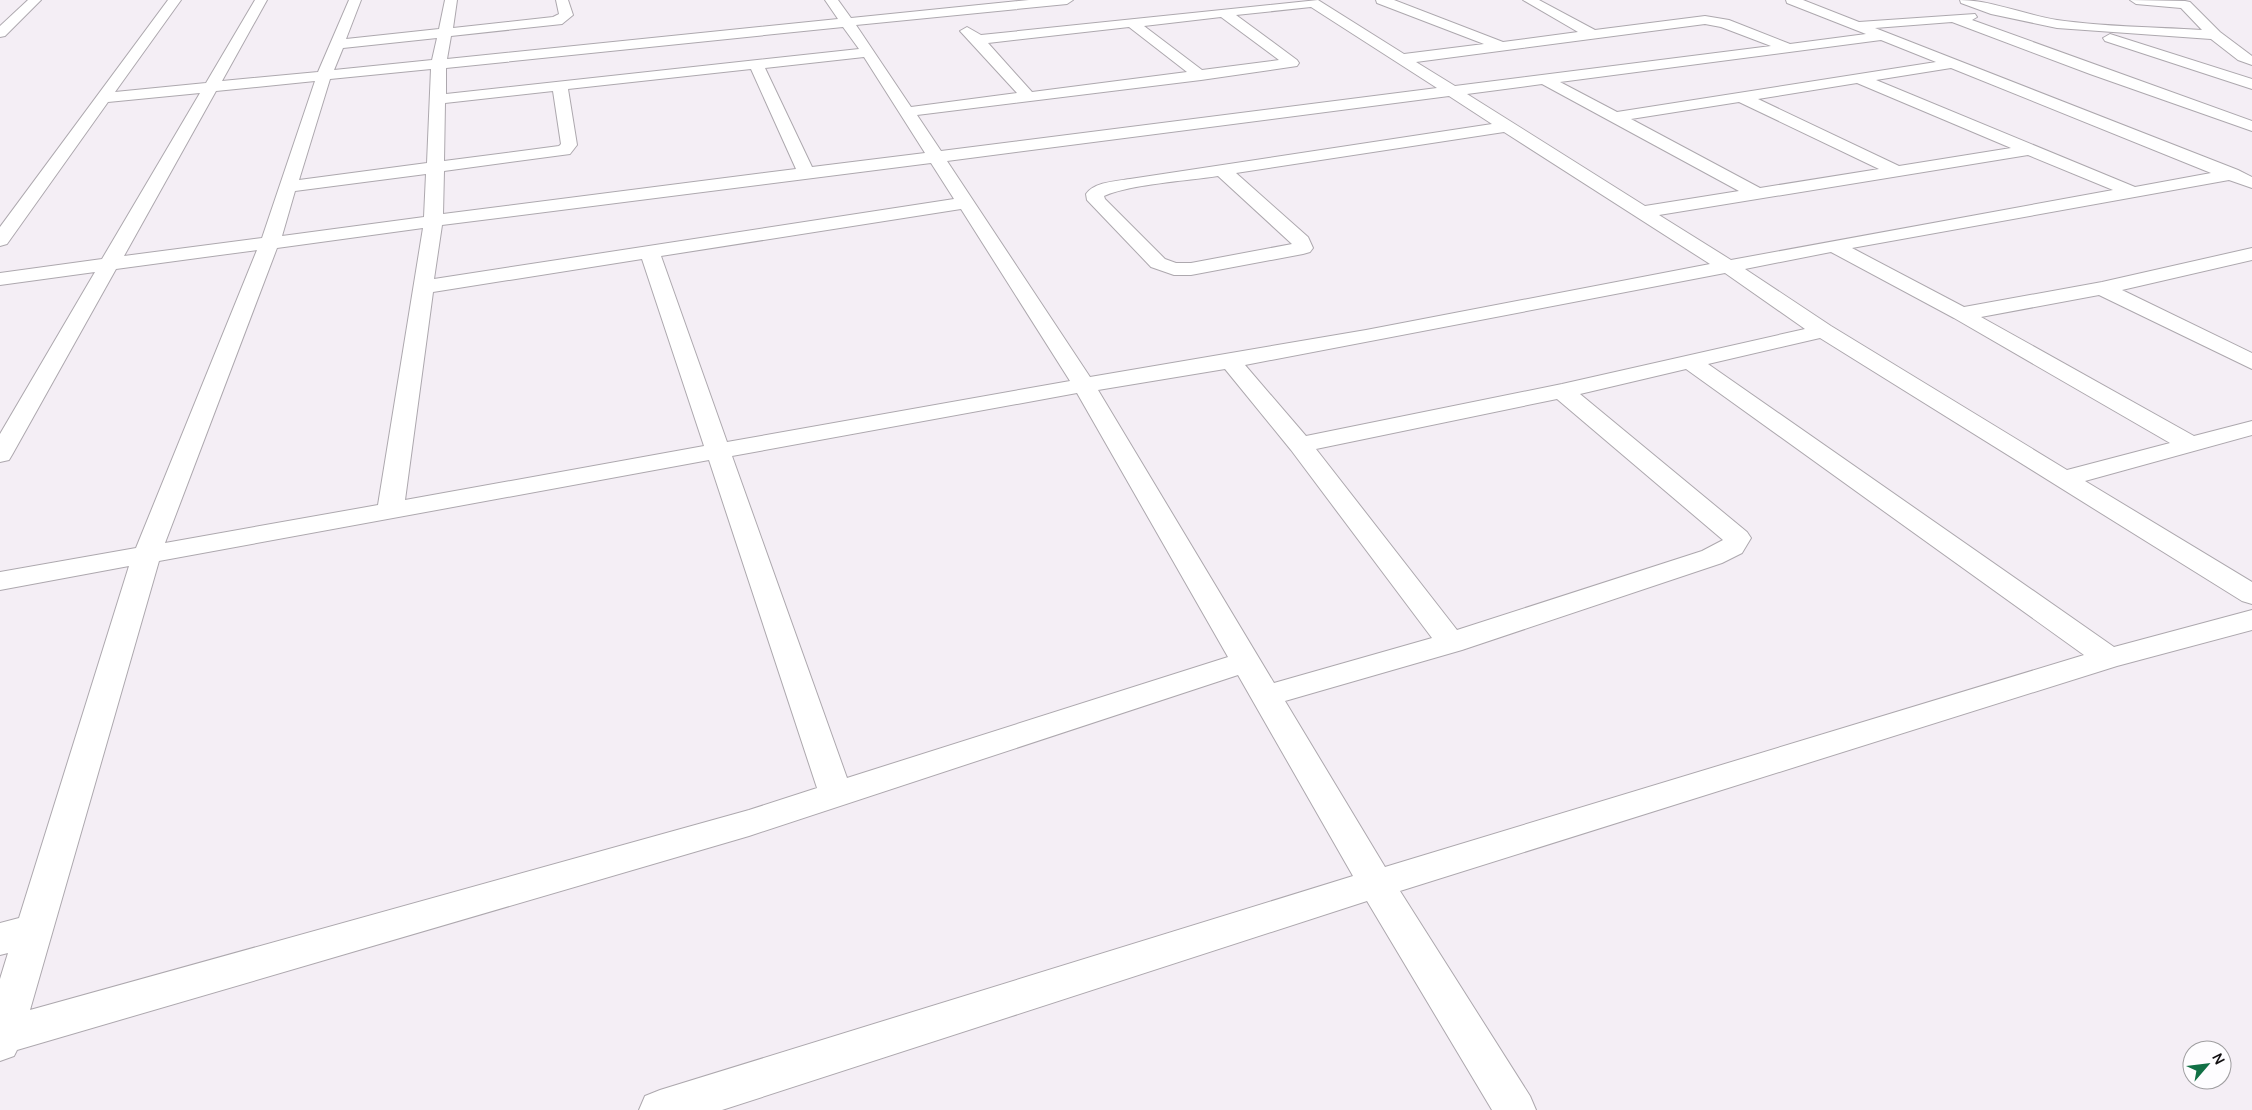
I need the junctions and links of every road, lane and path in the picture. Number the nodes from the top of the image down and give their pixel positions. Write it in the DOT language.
graph roads {
  1 [pos="34,0"];
  2 [pos="175,0"];
  3 [pos="261,0"];
  4 [pos="355,0"];
  5 [pos="450,0"];
  6 [pos="562,0"];
  7 [pos="831,0"];
  8 [pos="932,0"];
  9 [pos="1067,0"];
  10 [pos="1382,0"];
  11 [pos="1529,0"];
  12 [pos="1792,0"];
  13 [pos="1966,0"];
  14 [pos="2136,0"];
  15 [pos="1311,2"];
  16 [pos="2183,2"];
  17 [pos="944,13"];
  18 [pos="1224,13"];
  19 [pos="2011,14"];
  20 [pos="1953,18"];
  21 [pos="848,22"];
  22 [pos="1132,23"];
  23 [pos="2071,25"];
  24 [pos="1857,26"];
  25 [pos="0,33"];
  26 [pos="446,33"];
  27 [pos="1592,34"];
  28 [pos="2215,35"];
  29 [pos="1883,36"];
  30 [pos="978,40"];
  31 [pos="337,44"];
  32 [pos="1500,46"];
  33 [pos="1788,48"];
  34 [pos="868,52"];
  35 [pos="1402,59"];
  36 [pos="2252,61"];
  37 [pos="439,64"];
  38 [pos="756,64"];
  39 [pos="1952,64"];
  40 [pos="324,76"];
  41 [pos="1201,76"];
  42 [pos="1859,78"];
  43 [pos="1544,79"];
  44 [pos="2252,84"];
  45 [pos="560,86"];
  46 [pos="209,88"];
  47 [pos="1454,91"];
  48 [pos="1741,97"];
  49 [pos="104,98"];
  50 [pos="1029,98"];
  51 [pos="438,99"];
  52 [pos="907,112"];
  53 [pos="1614,117"];
  54 [pos="1509,126"];
  55 [pos="2252,126"];
  56 [pos="2028,150"];
  57 [pos="936,157"];
  58 [pos="435,168"];
  59 [pos="1222,170"];
  60 [pos="1897,171"];
  61 [pos="806,173"];
  62 [pos="2242,178"];
  63 [pos="288,187"];
  64 [pos="2135,193"];
  65 [pos="1758,194"];
  66 [pos="966,203"];
  67 [pos="1644,212"];
  68 [pos="433,221"];
  69 [pos="0,240"];
  70 [pos="270,242"];
  71 [pos="1834,246"];
  72 [pos="649,251"];
  73 [pos="2252,254"];
  74 [pos="111,264"];
  75 [pos="1730,268"];
  76 [pos="0,279"];
  77 [pos="423,287"];
  78 [pos="2102,288"];
  79 [pos="1961,314"];
  80 [pos="1823,331"];
  81 [pos="1231,362"];
  82 [pos="1690,362"];
  83 [pos="2252,362"];
  84 [pos="1084,385"];
  85 [pos="1562,391"];
  86 [pos="2252,428"];
  87 [pos="2190,444"];
  88 [pos="1300,445"];
  89 [pos="717,451"];
  90 [pos="0,455"];
  91 [pos="2064,479"];
  92 [pos="390,510"];
  93 [pos="147,554"];
  94 [pos="0,580"];
  95 [pos="2252,595"];
  96 [pos="2252,620"];
  97 [pos="1451,642"];
  98 [pos="2109,658"];
  99 [pos="1246,662"];
  100 [pos="1265,696"];
  101 [pos="836,795"];
  102 [pos="1376,884"];
  103 [pos="17,934"];
  104 [pos="1,1039"];
  105 [pos="660,1110"];
  106 [pos="1515,1110"];
  1 -- 25 [label="street"];
  2 -- 49 [label="street"];
  3 -- 46 [label="street"];
  4 -- 31 [label="street"];
  5 -- 26 [label="street"];
  6 -- 26 [label="street"];
  7 -- 21 [label="street"];
  8 -- 17 [label="street"];
  9 -- 17 [label="street"];
  10 -- 32 [label="street"];
  11 -- 27 [label="street"];
  12 -- 24 [label="street"];
  13 -- 19 [label="street"];
  14 -- 16 [label="street"];
  15 -- 18 [label="street"];
  15 -- 35 [label="street"];
  16 -- 28 [label="street"];
  17 -- 21 [label="street"];
  17 -- 30 [label="street"];
  18 -- 22 [label="street"];
  18 -- 41 [label="street"];
  19 -- 20 [label="street"];
  19 -- 23 [label="street"];
  20 -- 24 [label="street"];
  20 -- 55 [label="street"];
  21 -- 34 [label="street"];
  21 -- 37 [label="street"];
  22 -- 30 [label="street"];
  22 -- 41 [label="street"];
  23 -- 28 [label="street"];
  23 -- 44 [label="street"];
  24 -- 29 [label="street"];
  26 -- 31 [label="street"];
  26 -- 37 [label="street"];
  27 -- 32 [label="street"];
  27 -- 33 [label="street"];
  28 -- 36 [label="street"];
  29 -- 33 [label="street"];
  29 -- 39 [label="street"];
  30 -- 50 [label="street"];
  31 -- 40 [label="street"];
  32 -- 35 [label="street"];
  33 -- 43 [label="street"];
  34 -- 38 [label="street"];
  34 -- 52 [label="street"];
  35 -- 47 [label="street"];
  37 -- 40 [label="street"];
  37 -- 51 [label="street"];
  38 -- 45 [label="street"];
  38 -- 61 [label="street"];
  39 -- 42 [label="street"];
  39 -- 62 [label="street"];
  40 -- 46 [label="street"];
  40 -- 63 [label="street"];
  41 -- 50 [label="street"];
  42 -- 48 [label="street"];
  42 -- 56 [label="street"];
  43 -- 47 [label="street"];
  43 -- 53 [label="street"];
  45 -- 51 [label="street"];
  45 -- 58 [label="street"];
  46 -- 49 [label="street"];
  46 -- 74 [label="street"];
  47 -- 54 [label="street"];
  47 -- 57 [label="street"];
  48 -- 53 [label="street"];
  48 -- 60 [label="street"];
  49 -- 69 [label="street"];
  50 -- 52 [label="street"];
  51 -- 58 [label="street"];
  52 -- 57 [label="street"];
  53 -- 65 [label="street"];
  54 -- 59 [label="street"];
  54 -- 67 [label="street"];
  56 -- 60 [label="street"];
  56 -- 64 [label="street"];
  57 -- 61 [label="street"];
  57 -- 66 [label="street"];
  58 -- 63 [label="street"];
  58 -- 68 [label="street"];
  59 -- 59 [label="street"];
  60 -- 65 [label="street"];
  61 -- 68 [label="street"];
  62 -- 64 [label="street"];
  63 -- 70 [label="street"];
  64 -- 71 [label="street"];
  65 -- 67 [label="street"];
  66 -- 72 [label="street"];
  66 -- 84 [label="street"];
  67 -- 75 [label="street"];
  68 -- 70 [label="street"];
  68 -- 77 [label="street"];
  70 -- 74 [label="street"];
  70 -- 93 [label="street"];
  71 -- 75 [label="street"];
  71 -- 79 [label="street"];
  72 -- 77 [label="street"];
  72 -- 89 [label="street"];
  73 -- 78 [label="street"];
  74 -- 76 [label="street"];
  74 -- 90 [label="street"];
  75 -- 80 [label="street"];
  75 -- 81 [label="street"];
  77 -- 92 [label="street"];
  78 -- 79 [label="street"];
  78 -- 83 [label="street"];
  79 -- 87 [label="street"];
  80 -- 82 [label="street"];
  80 -- 91 [label="street"];
  81 -- 84 [label="street"];
  81 -- 88 [label="street"];
  82 -- 85 [label="street"];
  82 -- 98 [label="street"];
  84 -- 89 [label="street"];
  84 -- 99 [label="street"];
  85 -- 88 [label="street"];
  85 -- 97 [label="street"];
  86 -- 87 [label="street"];
  87 -- 91 [label="street"];
  88 -- 97 [label="street"];
  89 -- 92 [label="street"];
  89 -- 101 [label="street"];
  91 -- 95 [label="street"];
  92 -- 93 [label="street"];
  93 -- 94 [label="street"];
  93 -- 103 [label="street"];
  96 -- 98 [label="street"];
  97 -- 100 [label="street"];
  98 -- 102 [label="street"];
  99 -- 100 [label="street"];
  99 -- 101 [label="street"];
  100 -- 102 [label="street"];
  101 -- 104 [label="street"];
  102 -- 105 [label="street"];
  102 -- 106 [label="street"];
  103 -- 104 [label="street"];
}
